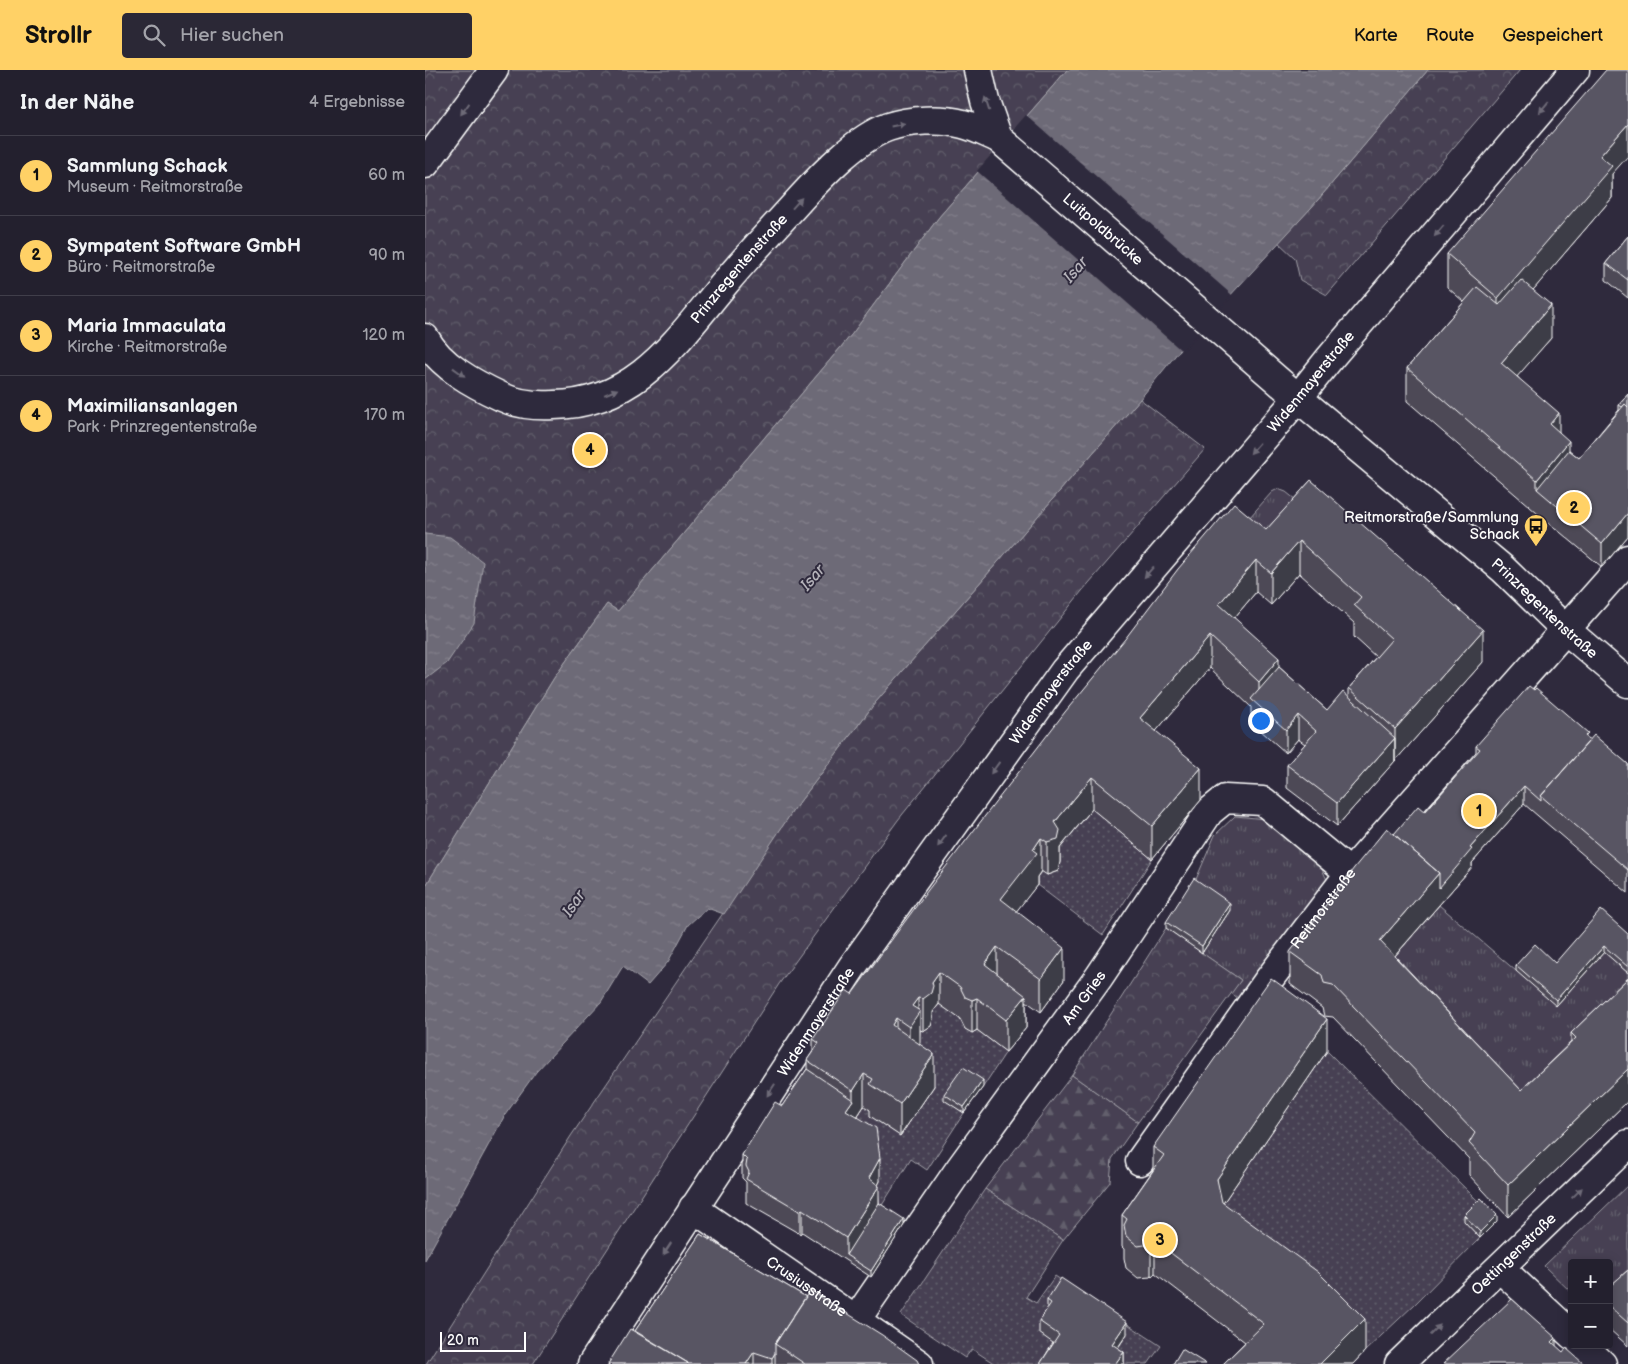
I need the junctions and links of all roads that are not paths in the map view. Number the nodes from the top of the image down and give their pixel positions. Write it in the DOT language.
graph roads {
  1 [pos="494,70"];
  2 [pos="978,70"];
  3 [pos="1575,70"];
  4 [pos="998,138"];
  5 [pos="425,164"];
  6 [pos="1209,320"];
  7 [pos="425,338"];
  8 [pos="1298,398"];
  9 [pos="1628,559"];
  10 [pos="1567,630"];
  11 [pos="1628,683"];
  12 [pos="1350,872"];
  13 [pos="1628,1144"];
  14 [pos="1140,1161"];
  15 [pos="693,1208"];
  16 [pos="1500,1268"];
  17 [pos="856,1320"];
  18 [pos="1568,1331"];
  19 [pos="1587,1349"];
  20 [pos="592,1364"];
  21 [pos="919,1364"];
  22 [pos="1399,1364"];
  23 [pos="1602,1364"];
  1 -- 5 [label="main road, one-way"];
  4 -- 2 [label="main road, one-way"];
  3 -- 8 [label="main road, Widenmayerstraße, one-way"];
  4 -- 6 [label="main road, Luitpoldbrücke"];
  7 -- 4 [label="main road, Prinzregentenstraße, one-way"];
  6 -- 8 [label="main road, Prinzregentenstraße"];
  8 -- 10 [label="main road, Prinzregentenstraße"];
  8 -- 15 [label="main road, Widenmayerstraße, one-way"];
  9 -- 10 [label="main road, Reitmorstraße"];
  10 -- 11 [label="main road, Prinzregentenstraße"];
  10 -- 12 [label="main road, Reitmorstraße"];
  12 -- 14 [label="main road, Reitmorstraße"];
  12 -- 17 [label="main road, Am Gries"];
  16 -- 13 [label="main road, Oettingenstraße, one-way"];
  15 -- 17 [label="main road, Crusiusstraße"];
  15 -- 20 [label="main road, Widenmayerstraße, one-way"];
  16 -- 18 [label="main road"];
  22 -- 16 [label="main road, Oettingenstraße, one-way"];
  17 -- 21 [label="main road, Crusiusstraße"];
  19 -- 23 [label="main road"];
}
